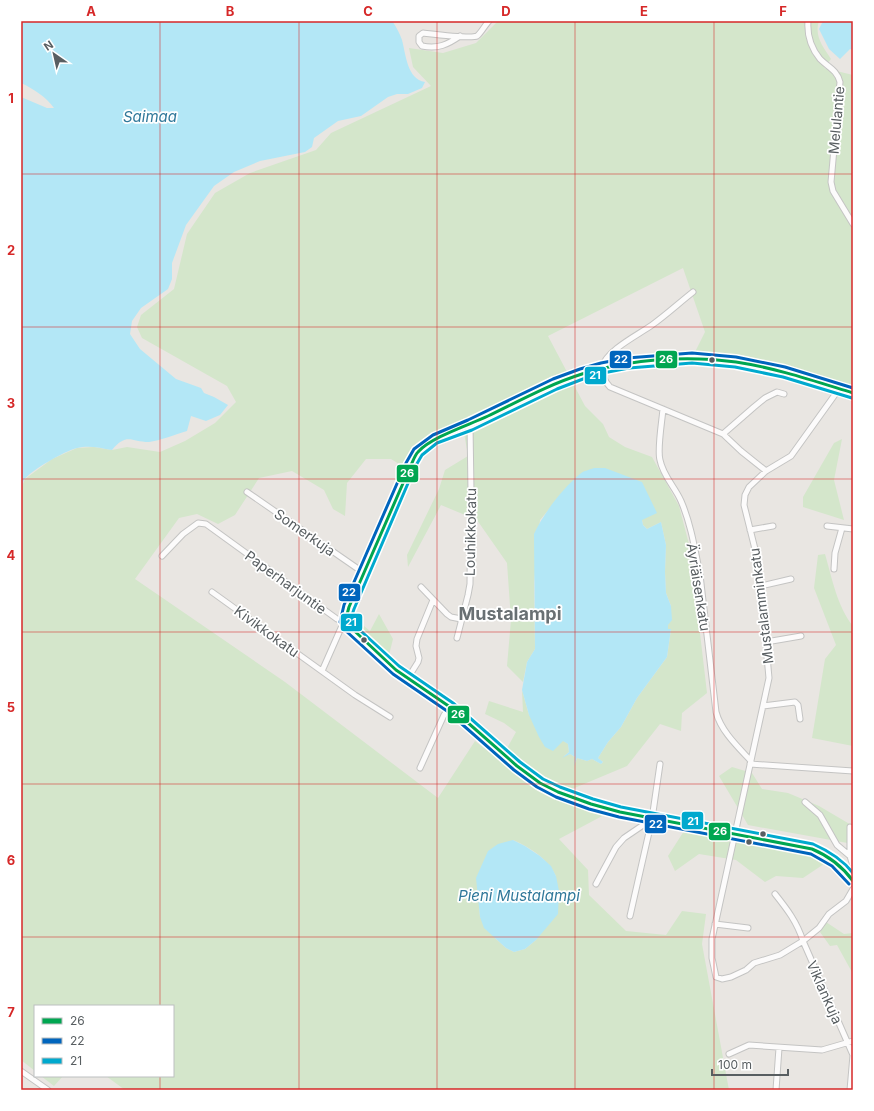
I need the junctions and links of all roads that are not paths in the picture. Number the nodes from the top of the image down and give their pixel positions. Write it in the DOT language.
graph roads {
  1 [pos="489,21"];
  2 [pos="808,21"];
  3 [pos="460,36"];
  4 [pos="853,224"];
  5 [pos="693,292"];
  6 [pos="602,368"];
  7 [pos="839,389"];
  8 [pos="853,393"];
  9 [pos="784,394"];
  10 [pos="663,408"];
  11 [pos="470,425"];
  12 [pos="723,434"];
  13 [pos="766,471"];
  14 [pos="247,492"];
  15 [pos="773,526"];
  16 [pos="827,526"];
  17 [pos="842,528"];
  18 [pos="853,529"];
  19 [pos="750,530"];
  20 [pos="162,556"];
  21 [pos="834,568"];
  22 [pos="364,573"];
  23 [pos="791,579"];
  24 [pos="761,586"];
  25 [pos="421,587"];
  26 [pos="212,592"];
  27 [pos="433,600"];
  28 [pos="461,619"];
  29 [pos="345,622"];
  30 [pos="801,636"];
  31 [pos="457,638"];
  32 [pos="766,642"];
  33 [pos="322,671"];
  34 [pos="408,678"];
  35 [pos="763,706"];
  36 [pos="450,707"];
  37 [pos="390,717"];
  38 [pos="800,719"];
  39 [pos="750,762"];
  40 [pos="660,764"];
  41 [pos="420,768"];
  42 [pos="853,771"];
  43 [pos="805,802"];
  44 [pos="652,819"];
  45 [pos="850,827"];
  46 [pos="735,835"];
  47 [pos="850,856"];
  48 [pos="853,866"];
  49 [pos="853,881"];
  50 [pos="596,884"];
  51 [pos="853,889"];
  52 [pos="775,894"];
  53 [pos="630,916"];
  54 [pos="715,924"];
  55 [pos="748,928"];
  56 [pos="803,941"];
  57 [pos="850,1042"];
  58 [pos="779,1048"];
  59 [pos="728,1054"];
  60 [pos="853,1054"];
  61 [pos="21,1071"];
  62 [pos="48,1090"];
  63 [pos="776,1090"];
  64 [pos="850,1090"];
  1 -- 3 [label="street"];
  2 -- 4 [label="street, Melulantie"];
  3 -- 3 [label="street"];
  5 -- 6 [label="street"];
  6 -- 7 [label="street"];
  6 -- 10 [label="street"];
  6 -- 11 [label="street"];
  7 -- 8 [label="street"];
  7 -- 13 [label="street, Mustalamminkatu"];
  9 -- 12 [label="street"];
  10 -- 12 [label="street"];
  10 -- 39 [label="street, Äyriäisenkatu"];
  11 -- 22 [label="street"];
  11 -- 28 [label="street, Louhikkokatu"];
  12 -- 13 [label="street"];
  13 -- 19 [label="street, Mustalamminkatu"];
  14 -- 22 [label="street, Somerkuja"];
  15 -- 19 [label="street"];
  16 -- 17 [label="street"];
  17 -- 18 [label="street"];
  17 -- 21 [label="street"];
  19 -- 24 [label="street, Mustalamminkatu"];
  20 -- 29 [label="street, Paperharjuntie"];
  22 -- 29 [label="street"];
  23 -- 24 [label="street"];
  24 -- 32 [label="street, Mustalamminkatu"];
  25 -- 27 [label="street"];
  26 -- 33 [label="street, Kivikkokatu"];
  27 -- 28 [label="street"];
  27 -- 34 [label="street"];
  28 -- 31 [label="street, Louhikkokatu"];
  29 -- 33 [label="street"];
  29 -- 34 [label="street, Paperharjuntie"];
  30 -- 32 [label="street"];
  32 -- 35 [label="street, Mustalamminkatu"];
  33 -- 37 [label="street, Kivikkokatu"];
  34 -- 36 [label="street, Paperharjuntie"];
  35 -- 38 [label="street"];
  35 -- 39 [label="street, Mustalamminkatu"];
  36 -- 41 [label="street"];
  36 -- 44 [label="street, Paperharjuntie"];
  39 -- 42 [label="street"];
  39 -- 46 [label="street, Mustalamminkatu"];
  40 -- 44 [label="street"];
  43 -- 47 [label="street"];
  44 -- 46 [label="street, Paperharjuntie"];
  44 -- 50 [label="street"];
  44 -- 53 [label="street"];
  45 -- 47 [label="street"];
  46 -- 49 [label="street, Paperharjuntie"];
  46 -- 54 [label="street, Mustalamminkatu"];
  47 -- 48 [label="street"];
  51 -- 56 [label="street"];
  52 -- 56 [label="street, Viklankuja"];
  54 -- 55 [label="street"];
  54 -- 56 [label="street, Mustalamminkatu"];
  56 -- 57 [label="street, Viklankuja"];
  57 -- 58 [label="street"];
  57 -- 60 [label="street, Viklankuja"];
  58 -- 59 [label="street"];
  58 -- 63 [label="street"];
  60 -- 64 [label="street, Viklankuja"];
  61 -- 62 [label="street"];
}
